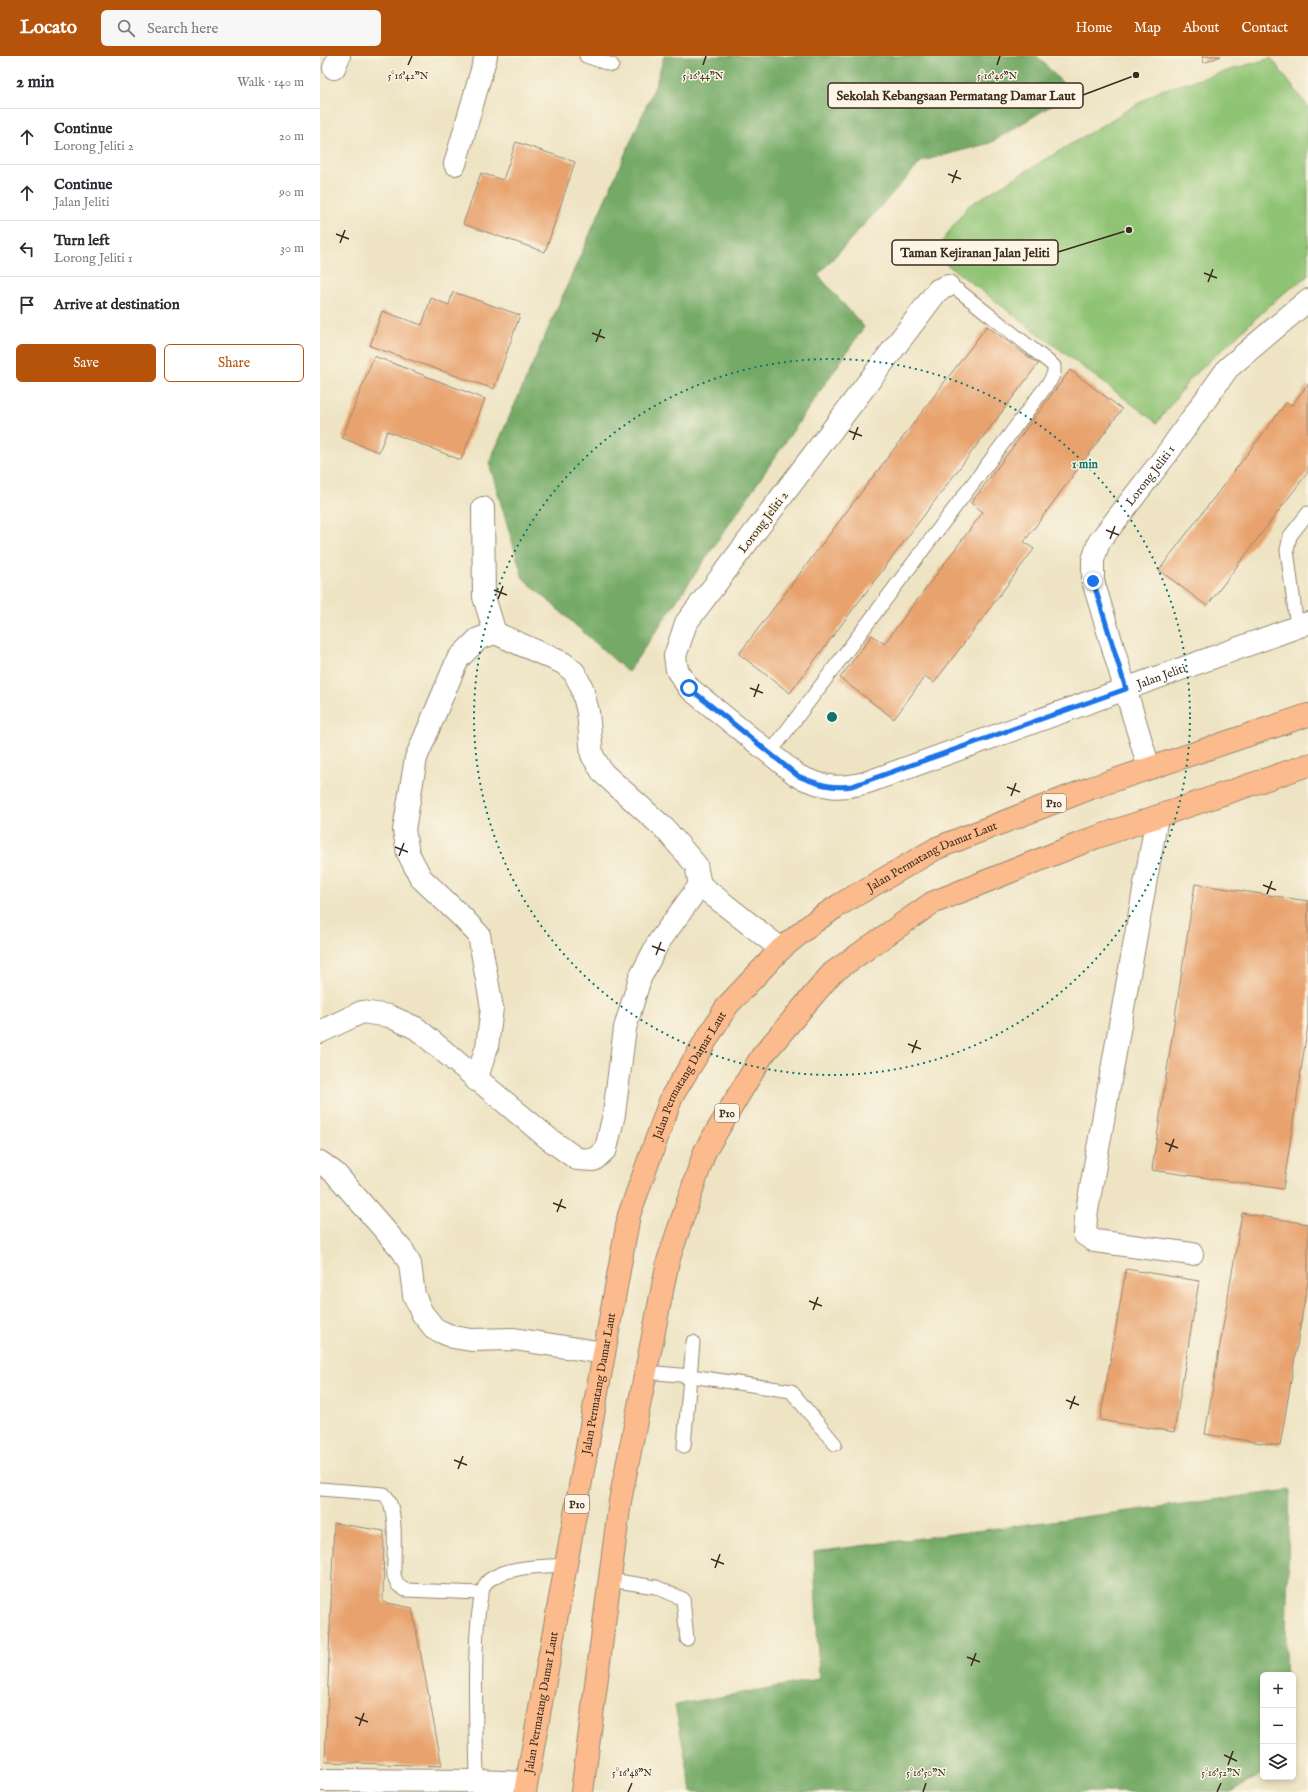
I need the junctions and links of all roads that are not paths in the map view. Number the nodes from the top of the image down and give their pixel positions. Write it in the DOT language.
graph roads {
  1 [pos="486,56"];
  2 [pos="586,56"];
  3 [pos="612,65"];
  4 [pos="455,164"];
  5 [pos="948,286"];
  6 [pos="1308,300"];
  7 [pos="483,508"];
  8 [pos="1308,513"];
  9 [pos="1303,625"];
  10 [pos="495,633"];
  11 [pos="1126,689"];
  12 [pos="1308,715"];
  13 [pos="770,753"];
  14 [pos="1308,765"];
  15 [pos="1149,768"];
  16 [pos="1156,817"];
  17 [pos="700,885"];
  18 [pos="781,949"];
  19 [pos="320,1032"];
  20 [pos="476,1080"];
  21 [pos="320,1162"];
  22 [pos="1192,1254"];
  23 [pos="693,1342"];
  24 [pos="604,1353"];
  25 [pos="646,1372"];
  26 [pos="691,1376"];
  27 [pos="835,1444"];
  28 [pos="684,1446"];
  29 [pos="320,1489"];
  30 [pos="566,1565"];
  31 [pos="610,1580"];
  32 [pos="481,1593"];
  33 [pos="687,1639"];
  34 [pos="320,1780"];
  35 [pos="477,1781"];
  36 [pos="526,1788"];
  37 [pos="582,1792"];
  1 -- 4 [label="street"];
  2 -- 3 [label="lane"];
  5 -- 13 [label="street, Lorong Jeliti 2"];
  5 -- 13 [label="lane"];
  6 -- 11 [label="street, Lorong Jeliti 1"];
  7 -- 10 [label="street"];
  8 -- 9 [label="lane"];
  9 -- 11 [label="street, Jalan Jeliti"];
  10 -- 17 [label="street"];
  10 -- 20 [label="street"];
  11 -- 13 [label="street, Jalan Jeliti"];
  11 -- 15 [label="street, Lorong Jeliti 1"];
  12 -- 15 [label="highway, Jalan Permatang Damar Laut / P10"];
  14 -- 16 [label="highway, P10"];
  15 -- 18 [label="highway, Jalan Permatang Damar Laut / P10"];
  16 -- 22 [label="street"];
  16 -- 25 [label="highway, P10"];
  17 -- 18 [label="street"];
  17 -- 20 [label="street"];
  18 -- 24 [label="highway, Jalan Permatang Damar Laut / P10"];
  19 -- 20 [label="street"];
  21 -- 24 [label="street"];
  23 -- 26 [label="lane"];
  24 -- 30 [label="highway, Jalan Permatang Damar Laut / P10"];
  25 -- 26 [label="lane"];
  25 -- 31 [label="highway, P10"];
  26 -- 27 [label="lane"];
  26 -- 28 [label="lane"];
  29 -- 32 [label="lane"];
  30 -- 32 [label="lane"];
  30 -- 36 [label="highway, Jalan Permatang Damar Laut / P10"];
  31 -- 33 [label="lane"];
  31 -- 37 [label="highway, P10"];
  32 -- 35 [label="lane"];
  34 -- 35 [label="street"];
  35 -- 36 [label="street"];
}
